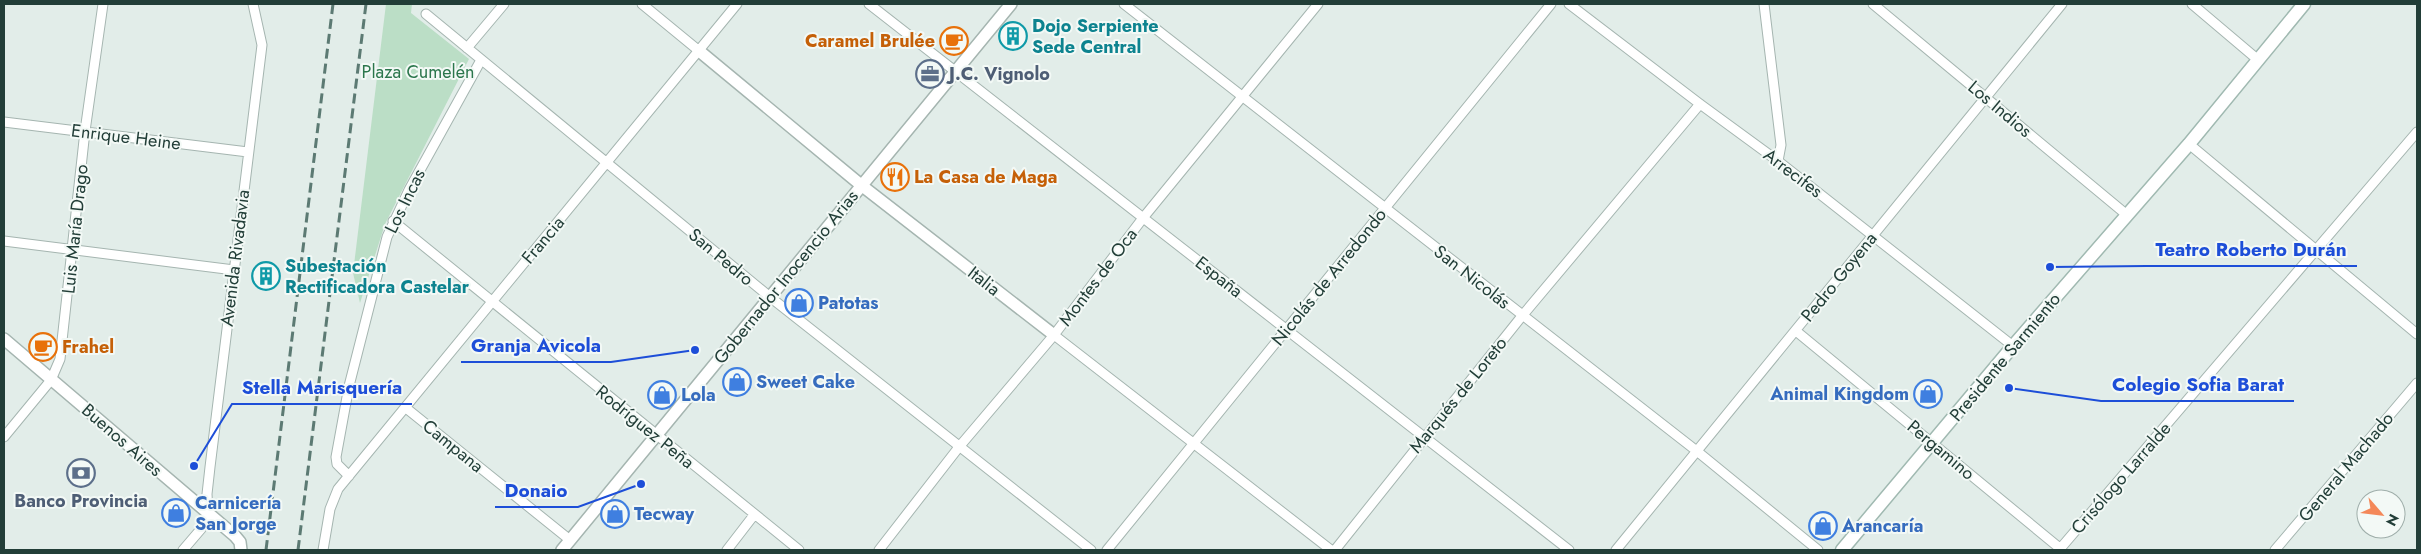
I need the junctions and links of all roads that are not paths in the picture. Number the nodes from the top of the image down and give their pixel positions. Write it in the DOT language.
graph roads {
  1 [pos="103,4"];
  2 [pos="253,4"];
  3 [pos="504,4"];
  4 [pos="642,4"];
  5 [pos="737,4"];
  6 [pos="871,4"];
  7 [pos="1011,4"];
  8 [pos="1124,4"];
  9 [pos="1318,4"];
  10 [pos="1551,4"];
  11 [pos="1569,4"];
  12 [pos="1764,4"];
  13 [pos="1873,4"];
  14 [pos="2062,4"];
  15 [pos="2192,4"];
  16 [pos="2304,4"];
  17 [pos="426,14"];
  18 [pos="467,48"];
  19 [pos="698,50"];
  20 [pos="2257,59"];
  21 [pos="481,60"];
  22 [pos="956,72"];
  23 [pos="1240,97"];
  24 [pos="1986,98"];
  25 [pos="1700,104"];
  26 [pos="4,122"];
  27 [pos="85,131"];
  28 [pos="2417,132"];
  29 [pos="2188,144"];
  30 [pos="248,152"];
  31 [pos="1778,161"];
  32 [pos="608,163"];
  33 [pos="861,185"];
  34 [pos="1384,209"];
  35 [pos="2127,215"];
  36 [pos="1143,218"];
  37 [pos="393,221"];
  38 [pos="1873,235"];
  39 [pos="4,241"];
  40 [pos="73,250"];
  41 [pos="2317,251"];
  42 [pos="234,270"];
  43 [pos="770,297"];
  44 [pos="491,302"];
  45 [pos="1522,316"];
  46 [pos="1286,330"];
  47 [pos="1796,331"];
  48 [pos="2417,334"];
  49 [pos="1054,335"];
  50 [pos="4,338"];
  51 [pos="2013,346"];
  52 [pos="51,380"];
  53 [pos="2417,383"];
  54 [pos="406,408"];
  55 [pos="4,436"];
  56 [pos="655,436"];
  57 [pos="1425,437"];
  58 [pos="1933,443"];
  59 [pos="1196,444"];
  60 [pos="959,447"];
  61 [pos="1698,452"];
  62 [pos="349,476"];
  63 [pos="208,514"];
  64 [pos="754,515"];
  65 [pos="570,540"];
  66 [pos="241,546"];
  67 [pos="184,550"];
  68 [pos="323,550"];
  69 [pos="562,550"];
  70 [pos="727,550"];
  71 [pos="799,550"];
  72 [pos="879,550"];
  73 [pos="1091,550"];
  74 [pos="1107,550"];
  75 [pos="1333,550"];
  76 [pos="1569,550"];
  77 [pos="1616,550"];
  78 [pos="1818,550"];
  79 [pos="1842,550"];
  80 [pos="2061,550"];
  81 [pos="2275,550"];
  1 -- 27 [label="street, Luis María Drago"];
  2 -- 30 [label="street, Avenida Rivadavia"];
  3 -- 18 [label="street"];
  4 -- 19 [label="street, Italia"];
  5 -- 19 [label="street, Francia"];
  6 -- 22 [label="street, España"];
  7 -- 22 [label="street, Gobernador Inocencio Arias"];
  8 -- 23 [label="street, San Nicolás"];
  9 -- 23 [label="street, Montes de Oca"];
  10 -- 34 [label="street, Nicolás de Arredondo"];
  11 -- 25 [label="street, Arrecifes"];
  12 -- 31 [label="street"];
  13 -- 24 [label="street, Los Indios"];
  14 -- 24 [label="street, Pedro Goyena"];
  15 -- 20 [label="street"];
  16 -- 20 [label="main road, Presidente Sarmiento"];
  17 -- 18 [label="street, San Pedro"];
  18 -- 21 [label="street, San Pedro"];
  19 -- 32 [label="street, Francia"];
  19 -- 33 [label="street, Italia"];
  20 -- 29 [label="main road, Presidente Sarmiento"];
  21 -- 32 [label="street, San Pedro"];
  21 -- 37 [label="street, Los Incas"];
  22 -- 33 [label="street, Gobernador Inocencio Arias"];
  22 -- 36 [label="street, España"];
  23 -- 34 [label="street, San Nicolás"];
  23 -- 36 [label="street, Montes de Oca"];
  24 -- 35 [label="street, Los Indios"];
  24 -- 38 [label="street, Pedro Goyena"];
  25 -- 31 [label="street, Arrecifes"];
  25 -- 45 [label="street, Marqués de Loreto"];
  26 -- 27 [label="street, Enrique Heine"];
  27 -- 30 [label="street, Enrique Heine"];
  27 -- 40 [label="street, Luis María Drago"];
  28 -- 41 [label="street, Crisólogo Larralde"];
  29 -- 35 [label="main road, Presidente Sarmiento"];
  29 -- 41 [label="street"];
  30 -- 42 [label="street, Avenida Rivadavia"];
  31 -- 38 [label="street, Arrecifes"];
  32 -- 43 [label="street, San Pedro"];
  32 -- 44 [label="street, Francia"];
  33 -- 43 [label="street, Gobernador Inocencio Arias"];
  33 -- 49 [label="street, Italia"];
  34 -- 45 [label="street, San Nicolás"];
  34 -- 46 [label="street, Nicolás de Arredondo"];
  35 -- 51 [label="main road, Presidente Sarmiento"];
  36 -- 46 [label="street, España"];
  36 -- 49 [label="street, Montes de Oca"];
  37 -- 44 [label="street, Rodríguez Peña"];
  37 -- 62 [label="street, Los Incas"];
  38 -- 47 [label="street, Pedro Goyena"];
  38 -- 51 [label="street, Arrecifes"];
  39 -- 40 [label="street"];
  40 -- 42 [label="street"];
  40 -- 52 [label="street, Luis María Drago"];
  41 -- 48 [label="street"];
  41 -- 80 [label="street, Crisólogo Larralde"];
  42 -- 63 [label="street, Avenida Rivadavia"];
  43 -- 56 [label="street, Gobernador Inocencio Arias"];
  43 -- 60 [label="street, San Pedro"];
  44 -- 54 [label="street, Francia"];
  44 -- 56 [label="street, Rodríguez Peña"];
  45 -- 57 [label="street, Marqués de Loreto"];
  45 -- 61 [label="street, San Nicolás"];
  46 -- 57 [label="street, España"];
  46 -- 59 [label="street, Nicolás de Arredondo"];
  47 -- 58 [label="street, Pergamino"];
  47 -- 61 [label="street, Pedro Goyena"];
  49 -- 59 [label="street, Italia"];
  49 -- 60 [label="street, Montes de Oca"];
  50 -- 52 [label="street, Buenos Aires"];
  51 -- 58 [label="main road, Presidente Sarmiento"];
  52 -- 55 [label="street, Luis María Drago"];
  52 -- 63 [label="street, Buenos Aires"];
  53 -- 81 [label="street, General Machado"];
  54 -- 62 [label="street, Francia"];
  54 -- 65 [label="street, Campana"];
  56 -- 64 [label="street, Rodríguez Peña"];
  56 -- 65 [label="street, Gobernador Inocencio Arias"];
  57 -- 75 [label="street, Marqués de Loreto"];
  57 -- 76 [label="street, España"];
  58 -- 79 [label="main road, Presidente Sarmiento"];
  58 -- 80 [label="street, Pergamino"];
  59 -- 74 [label="street, Nicolás de Arredondo"];
  59 -- 75 [label="street, Italia"];
  60 -- 72 [label="street, Montes de Oca"];
  60 -- 73 [label="street, San Pedro"];
  61 -- 77 [label="street, Pedro Goyena"];
  61 -- 78 [label="street, San Nicolás"];
  62 -- 68 [label="street"];
  63 -- 66 [label="street, Buenos Aires"];
  63 -- 67 [label="street"];
  64 -- 70 [label="street"];
  64 -- 71 [label="street, Rodríguez Peña"];
  65 -- 69 [label="street, Gobernador Inocencio Arias"];
}
